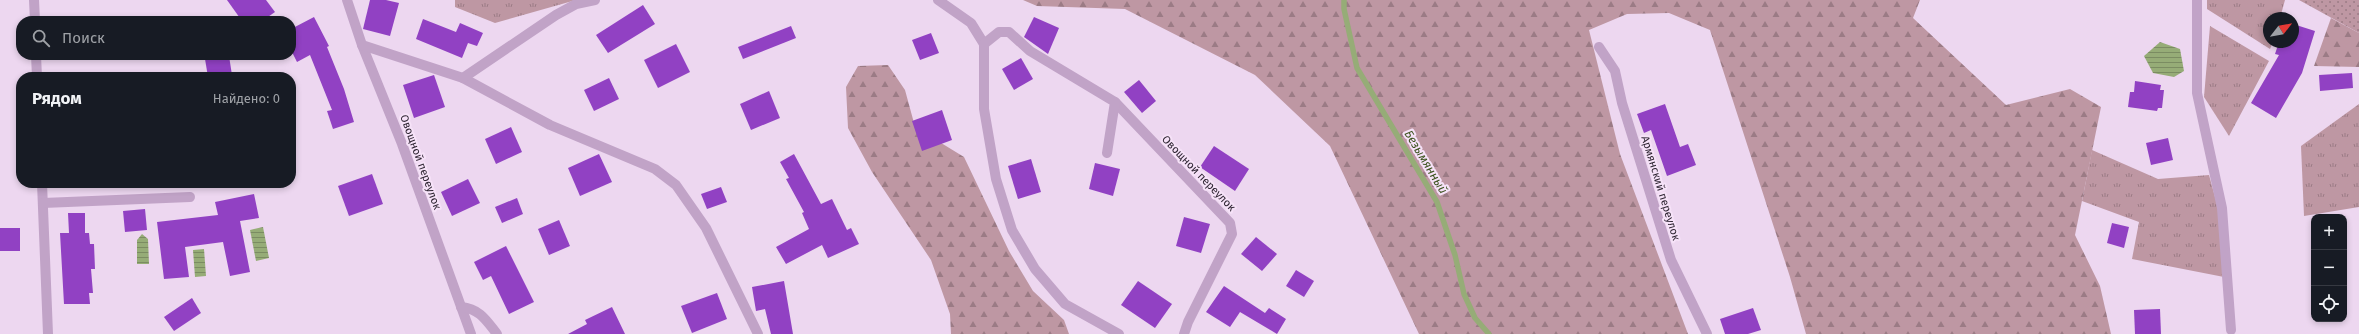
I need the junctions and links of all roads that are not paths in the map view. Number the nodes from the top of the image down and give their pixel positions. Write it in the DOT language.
graph roads {
  1 [pos="34,0"];
  2 [pos="347,0"];
  3 [pos="595,0"];
  4 [pos="938,0"];
  5 [pos="2197,0"];
  6 [pos="35,16"];
  7 [pos="984,44"];
  8 [pos="362,45"];
  9 [pos="1599,47"];
  10 [pos="36,60"];
  11 [pos="37,72"];
  12 [pos="463,78"];
  13 [pos="1116,102"];
  14 [pos="1107,153"];
  15 [pos="42,188"];
  16 [pos="190,196"];
  17 [pos="43,202"];
  18 [pos="461,307"];
  19 [pos="2231,330"];
  20 [pos="48,334"];
  21 [pos="470,334"];
  22 [pos="497,334"];
  23 [pos="758,334"];
  24 [pos="1119,334"];
  25 [pos="1184,334"];
  26 [pos="1707,334"];
  1 -- 6 [label="street"];
  2 -- 8 [label="street, Овощной переулок"];
  3 -- 12 [label="street"];
  4 -- 7 [label="street"];
  5 -- 19 [label="street"];
  7 -- 13 [label="street"];
  7 -- 24 [label="street"];
  8 -- 12 [label="street"];
  8 -- 18 [label="street, Овощной переулок"];
  9 -- 26 [label="street, Армянский переулок"];
  10 -- 11 [label="street"];
  12 -- 23 [label="street"];
  13 -- 14 [label="street"];
  13 -- 25 [label="street, Овощной переулок"];
  15 -- 17 [label="street"];
  16 -- 17 [label="street"];
  17 -- 20 [label="street"];
  18 -- 21 [label="street, Овощной переулок"];
  18 -- 22 [label="street"];
}
